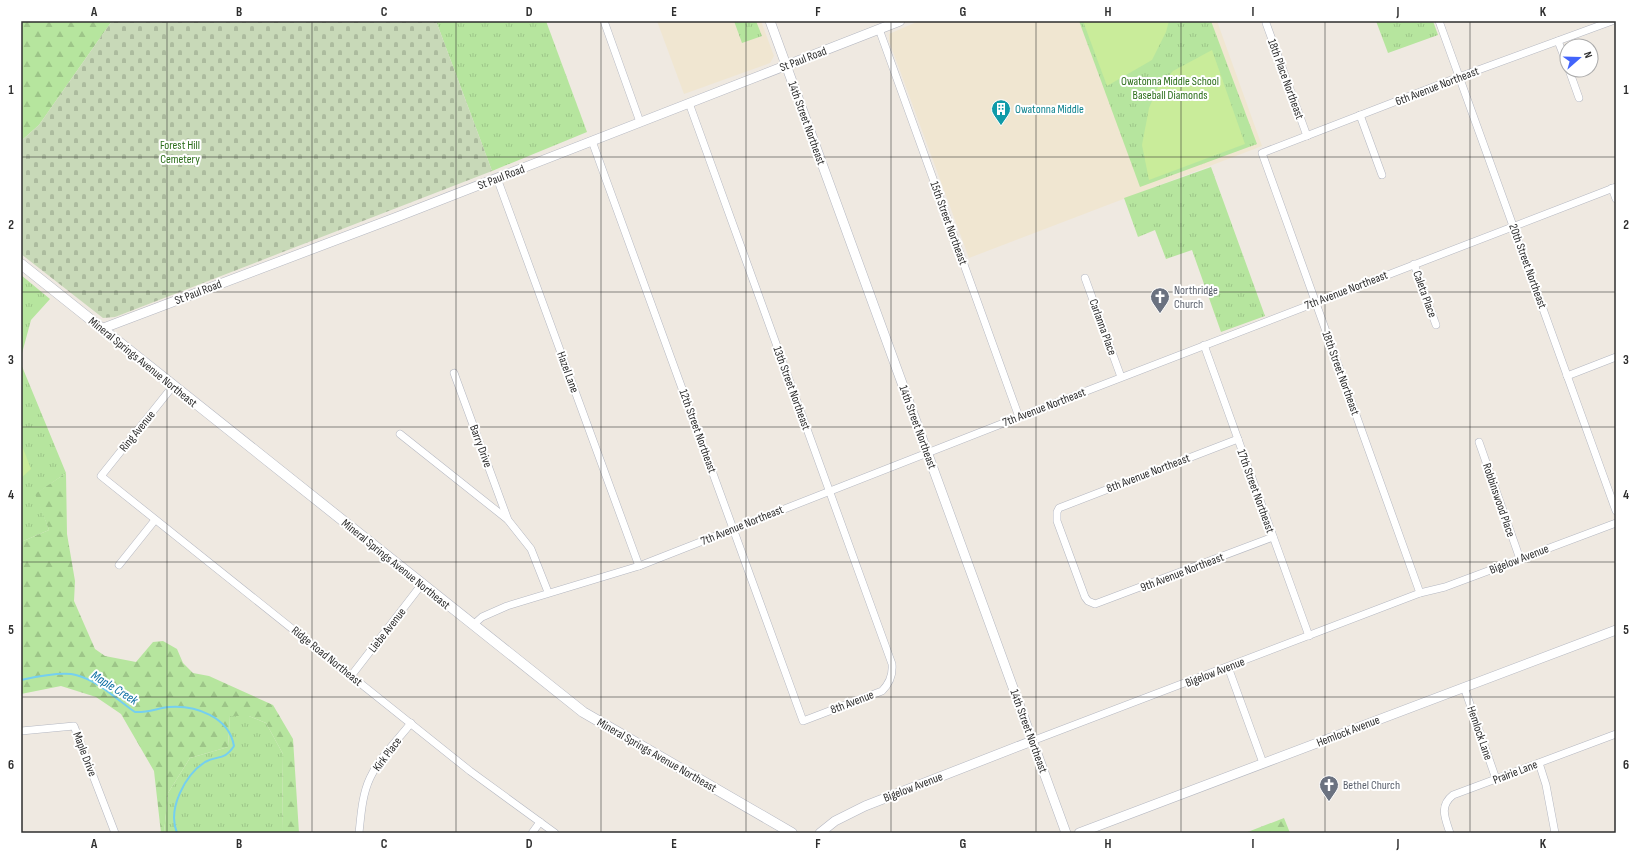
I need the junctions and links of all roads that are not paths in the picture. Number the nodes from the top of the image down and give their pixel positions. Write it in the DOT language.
graph roads {
  1 [pos="604,21"];
  2 [pos="770,21"];
  3 [pos="900,21"];
  4 [pos="1439,21"];
  5 [pos="1612,21"];
  6 [pos="1266,23"];
  7 [pos="879,29"];
  8 [pos="1558,41"];
  9 [pos="786,65"];
  10 [pos="1459,77"];
  11 [pos="1572,78"];
  12 [pos="1579,98"];
  13 [pos="689,103"];
  14 [pos="1360,115"];
  15 [pos="640,122"];
  16 [pos="1306,136"];
  17 [pos="592,141"];
  18 [pos="1262,153"];
  19 [pos="1382,175"];
  20 [pos="497,178"];
  21 [pos="1614,188"];
  22 [pos="1616,199"];
  23 [pos="1513,226"];
  24 [pos="21,264"];
  25 [pos="1414,264"];
  26 [pos="1085,278"];
  27 [pos="1316,302"];
  28 [pos="1436,325"];
  29 [pos="101,329"];
  30 [pos="1204,345"];
  31 [pos="1616,357"];
  32 [pos="454,374"];
  33 [pos="1567,376"];
  34 [pos="1121,377"];
  35 [pos="173,386"];
  36 [pos="1019,417"];
  37 [pos="400,434"];
  38 [pos="1238,439"];
  39 [pos="1479,442"];
  40 [pos="927,452"];
  41 [pos="101,476"];
  42 [pos="829,490"];
  43 [pos="1616,512"];
  44 [pos="155,520"];
  45 [pos="508,520"];
  46 [pos="1616,523"];
  47 [pos="733,528"];
  48 [pos="1273,537"];
  49 [pos="1520,559"];
  50 [pos="119,565"];
  51 [pos="639,566"];
  52 [pos="422,584"];
  53 [pos="548,592"];
  54 [pos="1420,593"];
  55 [pos="1090,603"];
  56 [pos="473,625"];
  57 [pos="1616,630"];
  58 [pos="1309,636"];
  59 [pos="1228,667"];
  60 [pos="892,673"];
  61 [pos="351,676"];
  62 [pos="1464,687"];
  63 [pos="803,721"];
  64 [pos="411,724"];
  65 [pos="21,731"];
  66 [pos="1616,734"];
  67 [pos="1032,741"];
  68 [pos="1263,763"];
  69 [pos="1539,763"];
  70 [pos="1496,779"];
  71 [pos="540,822"];
  72 [pos="115,833"];
  73 [pos="359,833"];
  74 [pos="532,833"];
  75 [pos="555,833"];
  76 [pos="792,833"];
  77 [pos="820,833"];
  78 [pos="1066,833"];
  79 [pos="1079,833"];
  80 [pos="1450,833"];
  81 [pos="1555,833"];
  1 -- 15 [label="street"];
  2 -- 9 [label="street, 14th Street Northeast"];
  3 -- 7 [label="street, St Paul Road"];
  4 -- 10 [label="street, 20th Street Northeast"];
  5 -- 8 [label="street, 6th Avenue Northeast"];
  6 -- 16 [label="street, 18th Place Northeast"];
  7 -- 9 [label="street, St Paul Road"];
  7 -- 36 [label="street, 15th Street Northeast"];
  8 -- 10 [label="street, 6th Avenue Northeast"];
  9 -- 13 [label="street, St Paul Road"];
  9 -- 40 [label="street, 14th Street Northeast"];
  10 -- 14 [label="street, 6th Avenue Northeast"];
  10 -- 23 [label="street, 20th Street Northeast"];
  11 -- 12 [label="street"];
  13 -- 15 [label="street, St Paul Road"];
  13 -- 42 [label="street, 13th Street Northeast"];
  14 -- 16 [label="street, 6th Avenue Northeast"];
  14 -- 19 [label="street"];
  15 -- 17 [label="street, St Paul Road"];
  16 -- 18 [label="street, 6th Avenue Northeast"];
  17 -- 20 [label="street, St Paul Road"];
  17 -- 47 [label="street, 12th Street Northeast"];
  18 -- 27 [label="street, 18th Street Northeast"];
  20 -- 29 [label="street, St Paul Road"];
  20 -- 51 [label="street, Hazel Lane"];
  21 -- 22 [label="street"];
  21 -- 23 [label="street, 7th Avenue Northeast"];
  23 -- 25 [label="street, 7th Avenue Northeast"];
  23 -- 33 [label="street, 20th Street Northeast"];
  24 -- 29 [label="main road, Mineral Springs Avenue Northeast"];
  25 -- 27 [label="street, 7th Avenue Northeast"];
  25 -- 28 [label="street, Caleta Place"];
  26 -- 34 [label="street, Carlanna Place"];
  27 -- 30 [label="street, 7th Avenue Northeast"];
  27 -- 54 [label="street, 18th Street Northeast"];
  29 -- 35 [label="main road, Mineral Springs Avenue Northeast"];
  30 -- 34 [label="street, 7th Avenue Northeast"];
  30 -- 38 [label="street, 17th Street Northeast"];
  31 -- 33 [label="street"];
  32 -- 45 [label="street, Barry Drive"];
  33 -- 43 [label="street, 20th Street Northeast"];
  34 -- 36 [label="street, 7th Avenue Northeast"];
  35 -- 41 [label="street, Ring Avenue"];
  35 -- 52 [label="main road, Mineral Springs Avenue Northeast"];
  36 -- 40 [label="street, 7th Avenue Northeast"];
  37 -- 45 [label="street, Barry Drive"];
  38 -- 48 [label="street, 17th Street Northeast"];
  38 -- 55 [label="street, 8th Avenue Northeast"];
  39 -- 49 [label="street, Robbinswood Place"];
  40 -- 42 [label="street, 7th Avenue Northeast"];
  40 -- 67 [label="street, 14th Street Northeast"];
  41 -- 44 [label="street, Ridge Road Northeast"];
  42 -- 47 [label="street, 7th Avenue Northeast"];
  42 -- 60 [label="street, 13th Street Northeast"];
  44 -- 50 [label="street"];
  44 -- 61 [label="street, Ridge Road Northeast"];
  45 -- 53 [label="street, Barry Drive"];
  46 -- 49 [label="street, Bigelow Avenue"];
  47 -- 51 [label="street, 7th Avenue Northeast"];
  47 -- 63 [label="street, 12th Street Northeast"];
  48 -- 55 [label="street, 9th Avenue Northeast"];
  48 -- 58 [label="street, 17th Street Northeast"];
  49 -- 54 [label="street, Bigelow Avenue"];
  51 -- 53 [label="street, 7th Avenue Northeast"];
  52 -- 56 [label="main road, Mineral Springs Avenue Northeast"];
  52 -- 61 [label="street, Liebe Avenue"];
  53 -- 56 [label="street, 7th Avenue Northeast"];
  54 -- 58 [label="street, Bigelow Avenue"];
  56 -- 76 [label="main road, Mineral Springs Avenue Northeast"];
  57 -- 62 [label="street, Hemlock Avenue"];
  58 -- 59 [label="street, Bigelow Avenue"];
  59 -- 67 [label="street, Bigelow Avenue"];
  59 -- 68 [label="street"];
  60 -- 63 [label="street, 8th Avenue"];
  61 -- 64 [label="street, Ridge Road Northeast"];
  62 -- 68 [label="street, Hemlock Avenue"];
  62 -- 70 [label="street, Hemlock Lane"];
  64 -- 71 [label="street, Ridge Road Northeast"];
  64 -- 73 [label="street, Kirk Place"];
  65 -- 72 [label="street, Maple Drive"];
  66 -- 69 [label="street, Prairie Lane"];
  67 -- 77 [label="street, Bigelow Avenue"];
  67 -- 78 [label="street, 14th Street Northeast"];
  68 -- 79 [label="street, Hemlock Avenue"];
  69 -- 70 [label="street, Prairie Lane"];
  69 -- 81 [label="street"];
  70 -- 80 [label="street, Prairie Lane"];
  71 -- 74 [label="street"];
  71 -- 75 [label="street, Ridge Road Northeast"];
}
